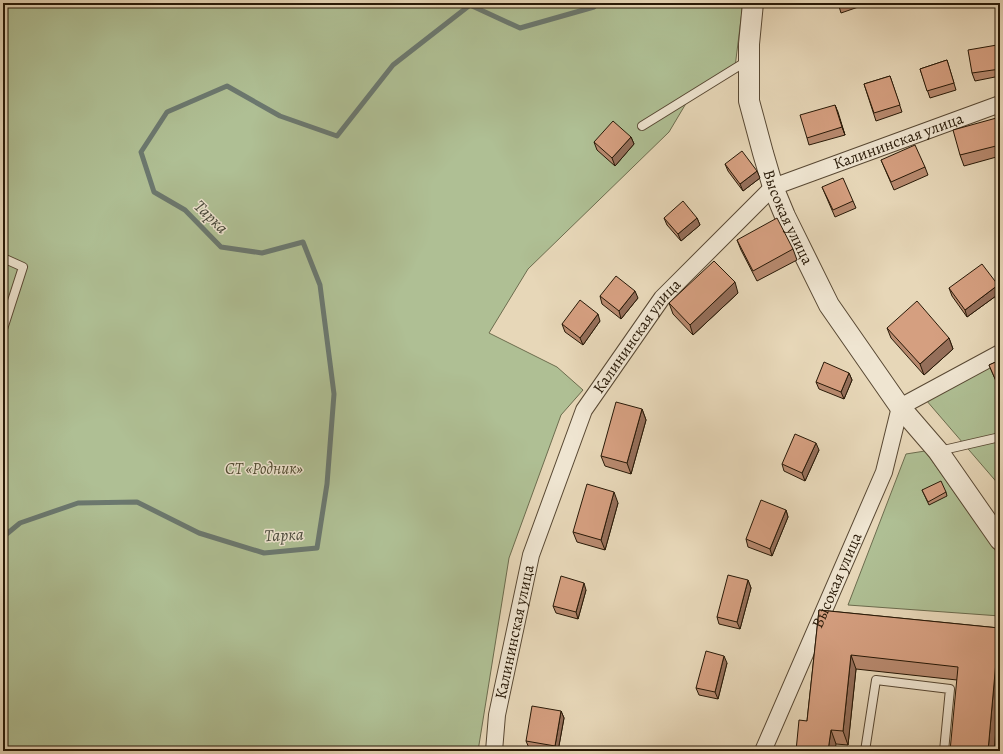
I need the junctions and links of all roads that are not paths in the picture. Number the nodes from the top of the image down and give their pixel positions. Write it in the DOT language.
graph roads {
  1 [pos="753,3"];
  2 [pos="748,60"];
  3 [pos="1000,104"];
  4 [pos="642,126"];
  5 [pos="773,187"];
  6 [pos="3,258"];
  7 [pos="3,329"];
  8 [pos="1000,353"];
  9 [pos="900,407"];
  10 [pos="1000,436"];
  11 [pos="938,451"];
  12 [pos="1000,540"];
  13 [pos="494,751"];
  14 [pos="763,751"];
  15 [pos="865,751"];
  16 [pos="944,751"];
  1 -- 2 [label="street, Высокая улица"];
  2 -- 4 [label="lane"];
  2 -- 5 [label="street, Высокая улица"];
  3 -- 5 [label="street, Калининская улица"];
  5 -- 9 [label="street, Высокая улица"];
  5 -- 13 [label="street, Калининская улица"];
  6 -- 7 [label="lane"];
  8 -- 9 [label="street"];
  9 -- 11 [label="street"];
  9 -- 14 [label="street, Высокая улица"];
  10 -- 11 [label="lane"];
  11 -- 12 [label="street"];
  15 -- 16 [label="lane"];
}
